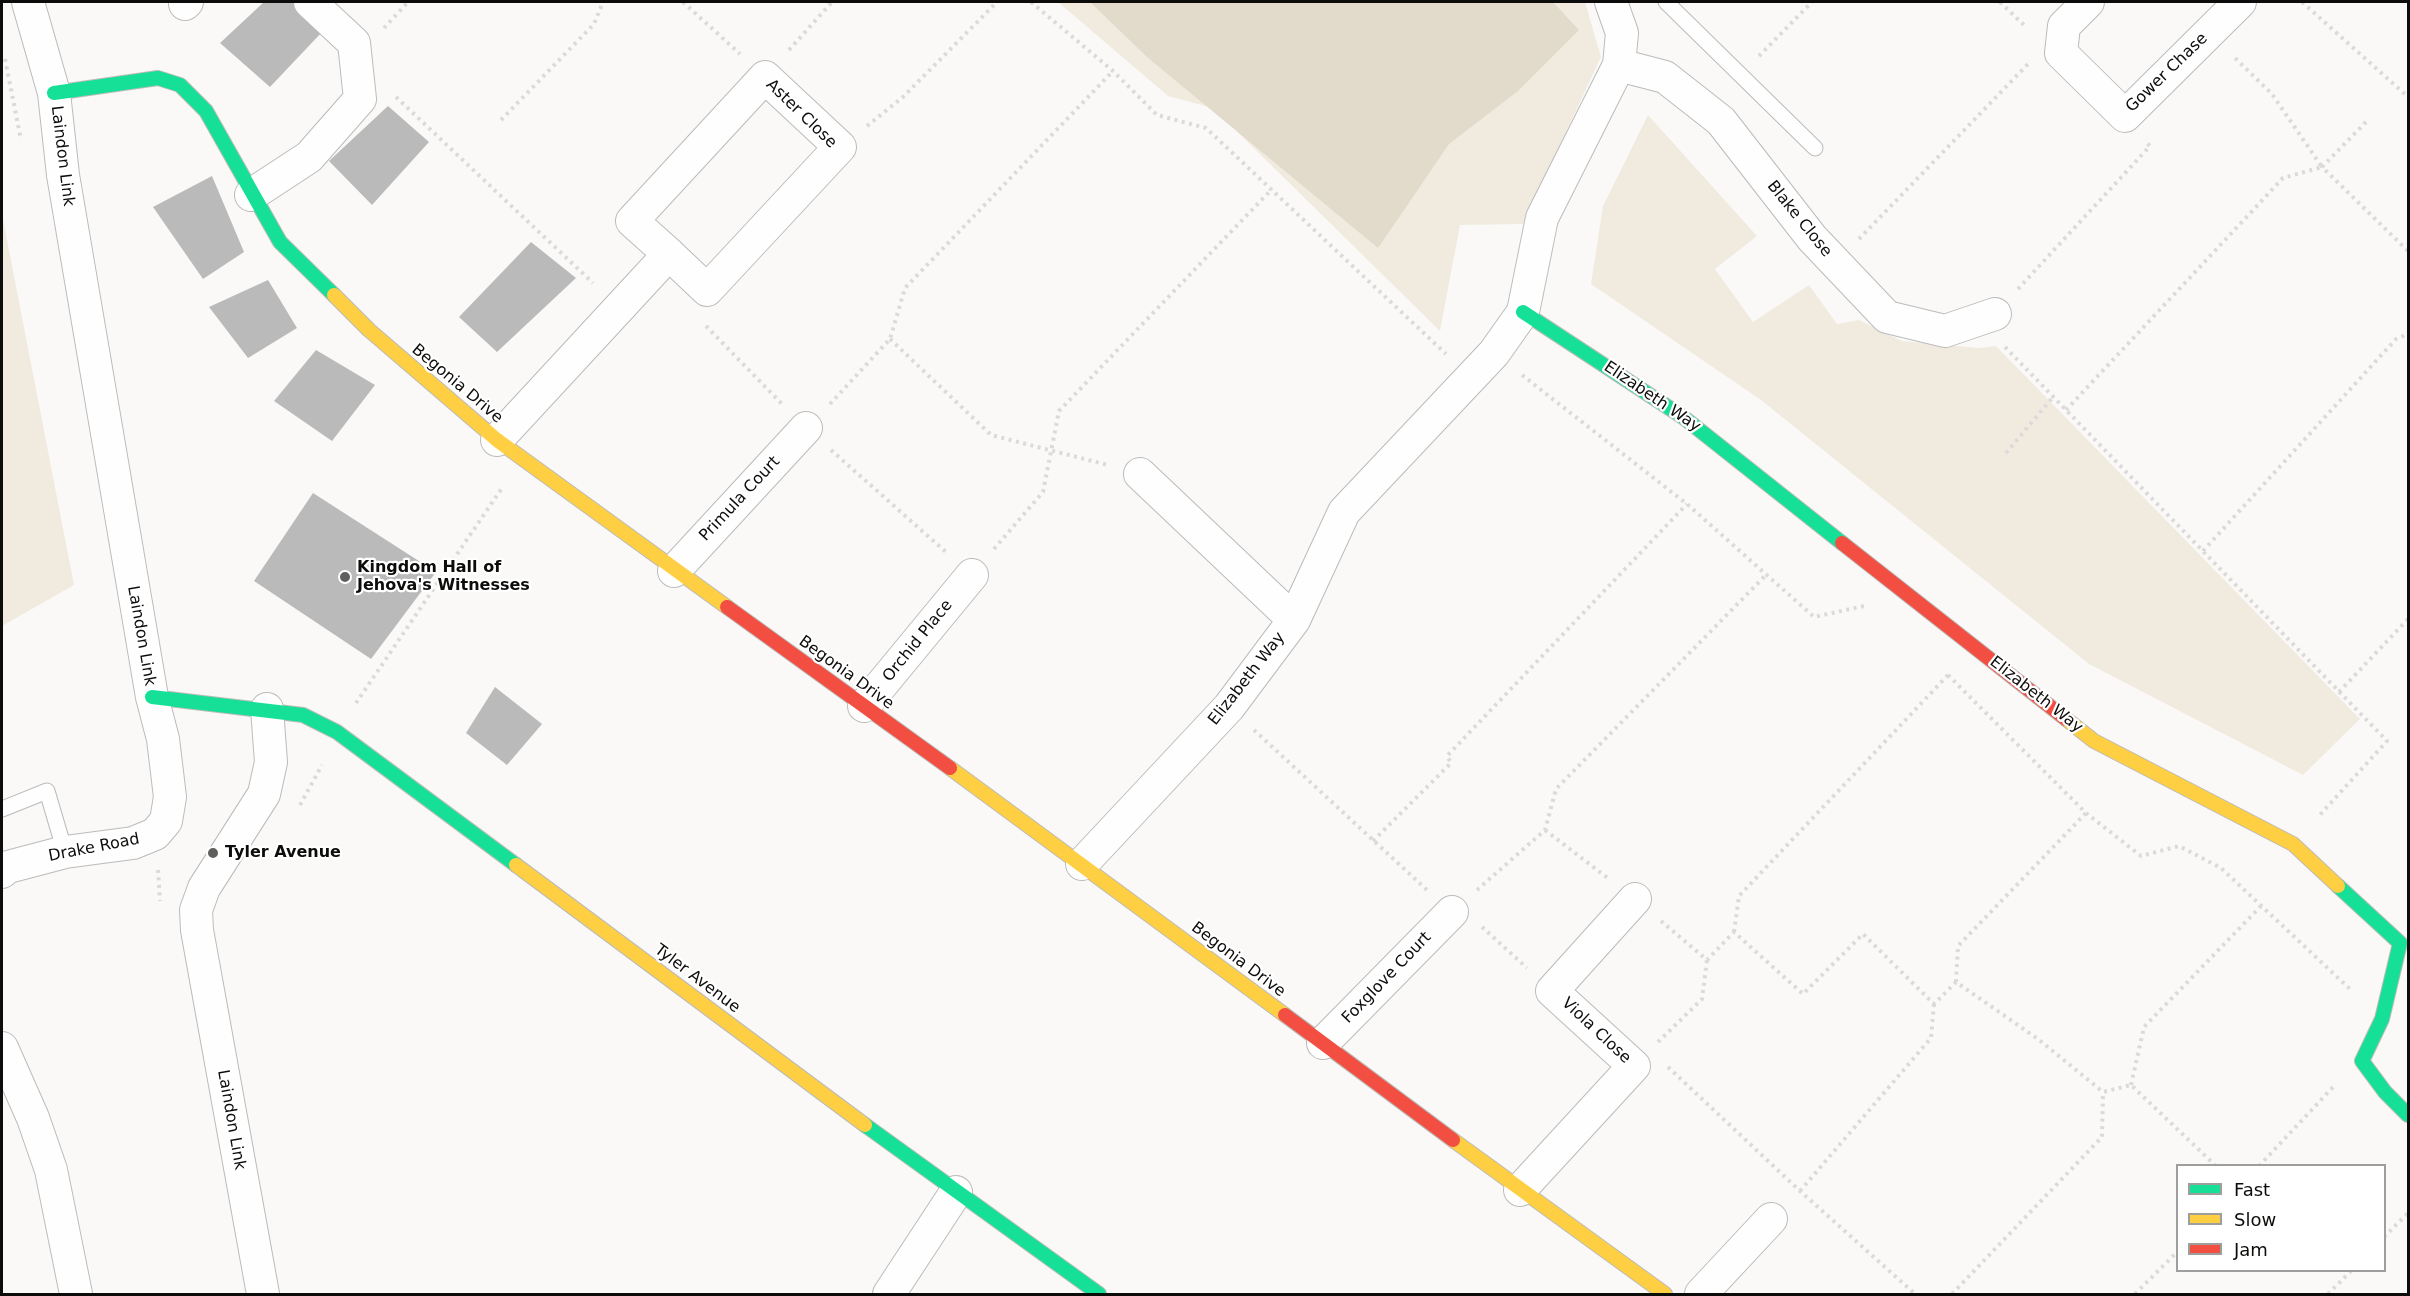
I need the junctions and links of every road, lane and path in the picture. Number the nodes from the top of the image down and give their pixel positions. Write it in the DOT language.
graph roads {
  1 [pos="28,2"];
  2 [pos="310,2"];
  3 [pos="603,2"];
  4 [pos="683,2"];
  5 [pos="832,2"];
  6 [pos="997,2"];
  7 [pos="1030,2"];
  8 [pos="1611,2"];
  9 [pos="1666,2"];
  10 [pos="2000,2"];
  11 [pos="2088,2"];
  12 [pos="2240,2"];
  13 [pos="2302,2"];
  14 [pos="2209,32"];
  15 [pos="2054,36"];
  16 [pos="4,55"];
  17 [pos="356,59"];
  18 [pos="1619,65"];
  19 [pos="1113,71"];
  20 [pos="765,77"];
  21 [pos="54,93"];
  22 [pos="2409,97"];
  23 [pos="2125,116"];
  24 [pos="501,120"];
  25 [pos="2366,122"];
  26 [pos="22,144"];
  27 [pos="840,147"];
  28 [pos="1815,148"];
  29 [pos="2322,167"];
  30 [pos="1272,189"];
  31 [pos="251,195"];
  32 [pos="2409,239"];
  33 [pos="2403,245"];
  34 [pos="2409,250"];
  35 [pos="669,254"];
  36 [pos="1836,264"];
  37 [pos="707,290"];
  38 [pos="619,308"];
  39 [pos="1523,312"];
  40 [pos="1987,317"];
  41 [pos="2409,334"];
  42 [pos="890,339"];
  43 [pos="1494,353"];
  44 [pos="1471,378"];
  45 [pos="2053,396"];
  46 [pos="2066,410"];
  47 [pos="807,428"];
  48 [pos="497,440"];
  49 [pos="1051,450"];
  50 [pos="2006,453"];
  51 [pos="522,458"];
  52 [pos="1140,474"];
  53 [pos="1687,504"];
  54 [pos="2203,551"];
  55 [pos="674,571"];
  56 [pos="972,575"];
  57 [pos="1765,576"];
  58 [pos="1872,612"];
  59 [pos="2409,619"];
  60 [pos="1294,620"];
  61 [pos="1940,668"];
  62 [pos="1948,675"];
  63 [pos="2339,692"];
  64 [pos="152,697"];
  65 [pos="864,706"];
  66 [pos="1229,707"];
  67 [pos="267,710"];
  68 [pos="337,732"];
  69 [pos="298,808"];
  70 [pos="2,809"];
  71 [pos="2085,813"];
  72 [pos="1545,830"];
  73 [pos="154,834"];
  74 [pos="1373,841"];
  75 [pos="2293,844"];
  76 [pos="65,852"];
  77 [pos="1082,864"];
  78 [pos="2,872"];
  79 [pos="1635,899"];
  80 [pos="2261,906"];
  81 [pos="1456,909"];
  82 [pos="196,910"];
  83 [pos="1734,932"];
  84 [pos="1707,960"];
  85 [pos="1956,982"];
  86 [pos="1552,991"];
  87 [pos="1934,1004"];
  88 [pos="2382,1019"];
  89 [pos="1323,1043"];
  90 [pos="2,1048"];
  91 [pos="2362,1061"];
  92 [pos="1634,1066"];
  93 [pos="2131,1085"];
  94 [pos="2103,1092"];
  95 [pos="2409,1115"];
  96 [pos="2214,1164"];
  97 [pos="2261,1164"];
  98 [pos="1521,1190"];
  99 [pos="956,1191"];
  100 [pos="1800,1191"];
  101 [pos="2409,1213"];
  102 [pos="1771,1219"];
  103 [pos="2386,1237"];
  104 [pos="2176,1253"];
  105 [pos="2350,1272"];
  106 [pos="75,1294"];
  107 [pos="264,1294"];
  108 [pos="889,1294"];
  109 [pos="1100,1294"];
  110 [pos="1665,1294"];
  111 [pos="1701,1294"];
  112 [pos="1915,1294"];
  113 [pos="1952,1294"];
  114 [pos="2135,1294"];
  115 [pos="2328,1294"];
  1 -- 21 [label="street, Laindon Link"];
  2 -- 17 [label="street"];
  3 -- 24 [label="path"];
  4 -- 20 [label="path"];
  5 -- 20 [label="path"];
  6 -- 27 [label="path"];
  7 -- 19 [label="path"];
  8 -- 18 [label="street, Elizabeth Way"];
  9 -- 28 [label="lane"];
  10 -- 15 [label="path"];
  11 -- 15 [label="street"];
  12 -- 14 [label="street, Gower Chase"];
  13 -- 22 [label="path"];
  14 -- 23 [label="street, Gower Chase"];
  14 -- 29 [label="path"];
  15 -- 23 [label="street, Gower Chase"];
  15 -- 36 [label="path"];
  16 -- 26 [label="path"];
  17 -- 31 [label="street"];
  17 -- 38 [label="path"];
  18 -- 36 [label="street, Blake Close"];
  18 -- 39 [label="street, Elizabeth Way"];
  19 -- 30 [label="path"];
  19 -- 42 [label="path"];
  20 -- 27 [label="street, Aster Close"];
  20 -- 35 [label="street, Aster Close"];
  21 -- 31 [label="street, Begonia Drive"];
  21 -- 64 [label="street, Laindon Link"];
  23 -- 40 [label="path"];
  25 -- 29 [label="path"];
  27 -- 37 [label="street, Aster Close"];
  29 -- 33 [label="path"];
  29 -- 46 [label="path"];
  30 -- 44 [label="path"];
  30 -- 49 [label="path"];
  31 -- 48 [label="street, Begonia Drive"];
  32 -- 33 [label="path"];
  33 -- 34 [label="path"];
  35 -- 37 [label="street, Aster Close"];
  35 -- 38 [label="street"];
  36 -- 40 [label="street, Blake Close"];
  37 -- 47 [label="path"];
  38 -- 48 [label="street"];
  39 -- 43 [label="street, Elizabeth Way"];
  39 -- 75 [label="street, Elizabeth Way"];
  40 -- 45 [label="path"];
  41 -- 54 [label="path"];
  42 -- 47 [label="path"];
  42 -- 49 [label="path"];
  43 -- 44 [label="street, Elizabeth Way"];
  43 -- 53 [label="path"];
  44 -- 60 [label="street, Elizabeth Way"];
  45 -- 46 [label="path"];
  45 -- 50 [label="path"];
  46 -- 54 [label="path"];
  47 -- 55 [label="street, Primula Court"];
  47 -- 56 [label="path"];
  48 -- 51 [label="street, Begonia Drive"];
  49 -- 52 [label="path"];
  49 -- 56 [label="path"];
  51 -- 55 [label="street, Begonia Drive"];
  51 -- 68 [label="path"];
  52 -- 60 [label="street"];
  53 -- 57 [label="path"];
  53 -- 74 [label="path"];
  54 -- 63 [label="path"];
  55 -- 65 [label="street, Begonia Drive"];
  56 -- 65 [label="street, Orchid Place"];
  57 -- 58 [label="path"];
  57 -- 72 [label="path"];
  59 -- 63 [label="path"];
  60 -- 66 [label="street, Elizabeth Way"];
  61 -- 62 [label="path"];
  62 -- 71 [label="path"];
  62 -- 83 [label="path"];
  63 -- 75 [label="path"];
  64 -- 67 [label="street, Laindon Link"];
  64 -- 73 [label="street, Drake Road"];
  65 -- 77 [label="street, Begonia Drive"];
  66 -- 74 [label="path"];
  66 -- 77 [label="street, Elizabeth Way"];
  67 -- 68 [label="street, Tyler Avenue"];
  67 -- 82 [label="street, Laindon Link"];
  68 -- 69 [label="path"];
  68 -- 99 [label="street, Tyler Avenue"];
  70 -- 76 [label="lane"];
  71 -- 80 [label="path"];
  71 -- 85 [label="path"];
  72 -- 79 [label="path"];
  72 -- 81 [label="path"];
  73 -- 76 [label="street, Drake Road"];
  73 -- 82 [label="path"];
  74 -- 81 [label="path"];
  75 -- 88 [label="street, Elizabeth Way"];
  76 -- 78 [label="street, Drake Road"];
  77 -- 89 [label="street, Begonia Drive"];
  79 -- 84 [label="path"];
  79 -- 86 [label="street, Viola Close"];
  80 -- 88 [label="path"];
  80 -- 93 [label="path"];
  81 -- 86 [label="path"];
  81 -- 89 [label="street, Foxglove Court"];
  82 -- 107 [label="street, Laindon Link"];
  83 -- 84 [label="path"];
  83 -- 87 [label="path"];
  84 -- 92 [label="path"];
  85 -- 87 [label="path"];
  85 -- 94 [label="path"];
  86 -- 92 [label="street, Viola Close"];
  87 -- 100 [label="path"];
  88 -- 91 [label="street, Elizabeth Way"];
  89 -- 98 [label="street, Begonia Drive"];
  90 -- 106 [label="street"];
  91 -- 95 [label="street"];
  91 -- 97 [label="path"];
  92 -- 98 [label="street, Viola Close"];
  92 -- 100 [label="path"];
  93 -- 94 [label="path"];
  93 -- 96 [label="path"];
  94 -- 113 [label="path"];
  98 -- 110 [label="street, Begonia Drive"];
  99 -- 108 [label="street"];
  99 -- 109 [label="street, Tyler Avenue"];
  100 -- 102 [label="path"];
  100 -- 112 [label="path"];
  101 -- 103 [label="path"];
  102 -- 111 [label="street"];
  104 -- 114 [label="path"];
  105 -- 115 [label="path"];
}
